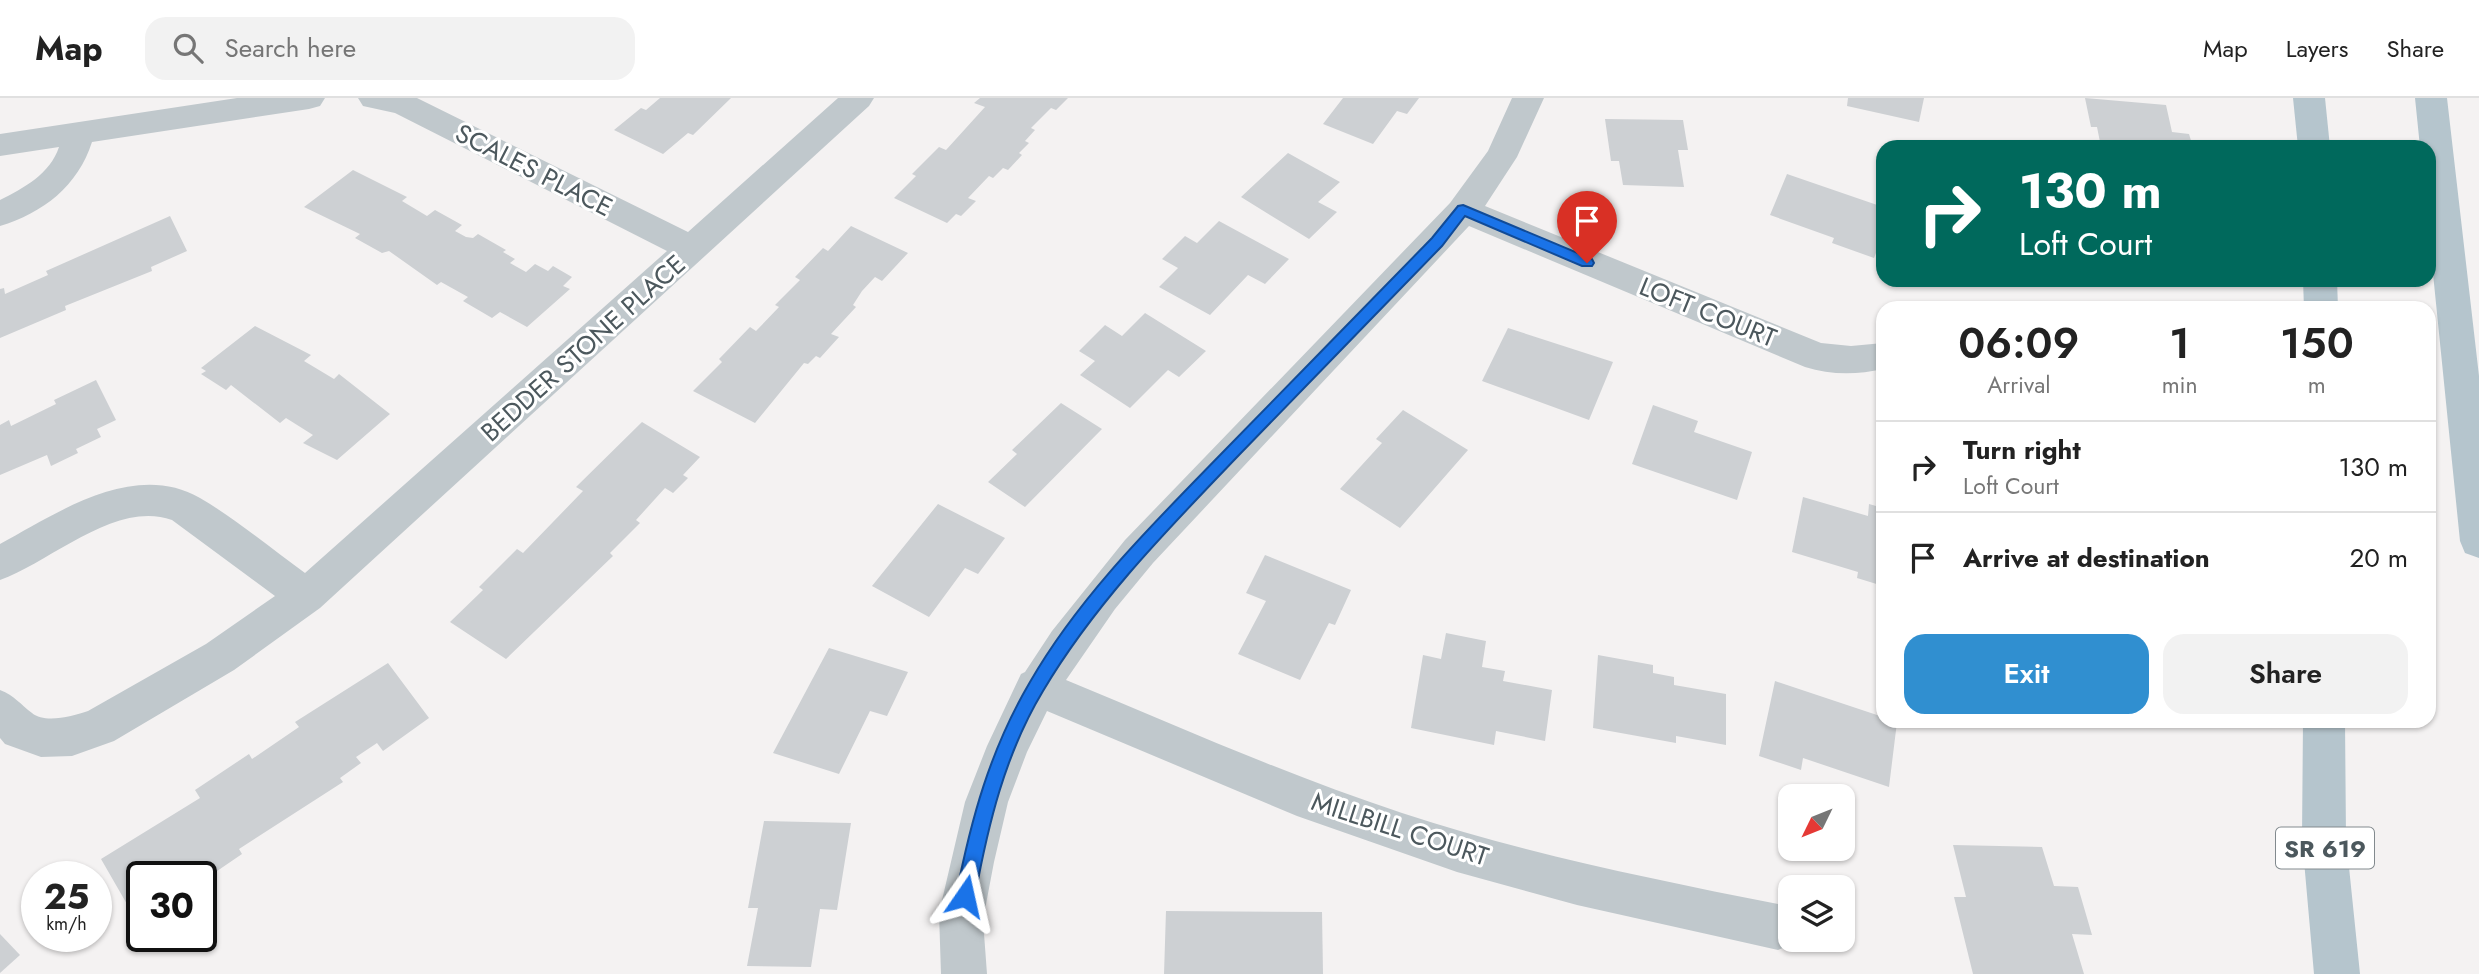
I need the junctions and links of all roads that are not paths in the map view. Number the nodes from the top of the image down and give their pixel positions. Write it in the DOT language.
graph roads {
  1 [pos="309,98"];
  2 [pos="858,98"];
  3 [pos="1528,98"];
  4 [pos="2309,98"];
  5 [pos="2431,98"];
  6 [pos="387,99"];
  7 [pos="80,132"];
  8 [pos="2313,140"];
  9 [pos="2436,140"];
  10 [pos="2436,144"];
  11 [pos="0,145"];
  12 [pos="1463,210"];
  13 [pos="0,214"];
  14 [pos="693,249"];
  15 [pos="1876,357"];
  16 [pos="2479,541"];
  17 [pos="0,563"];
  18 [pos="306,596"];
  19 [pos="1036,687"];
  20 [pos="0,709"];
  21 [pos="2324,728"];
  22 [pos="1777,927"];
  23 [pos="964,974"];
  24 [pos="2337,974"];
  1 -- 7 [label="street"];
  2 -- 14 [label="street, BEDDER STONE PLACE"];
  3 -- 12 [label="street"];
  4 -- 8 [label="main road"];
  5 -- 9 [label="main road"];
  6 -- 14 [label="street, SCALES PLACE"];
  7 -- 11 [label="street"];
  7 -- 13 [label="street"];
  10 -- 16 [label="main road"];
  12 -- 15 [label="street, LOFT COURT"];
  12 -- 19 [label="street"];
  14 -- 18 [label="street, BEDDER STONE PLACE"];
  17 -- 18 [label="street"];
  18 -- 20 [label="street, BEDDER STONE PLACE"];
  19 -- 22 [label="street, MILLBILL COURT"];
  19 -- 23 [label="street"];
  21 -- 24 [label="main road, SR 619"];
}
